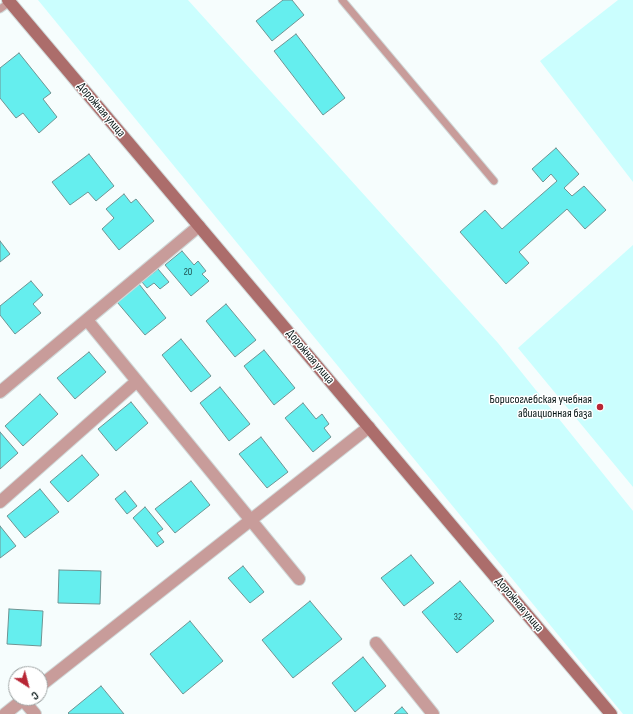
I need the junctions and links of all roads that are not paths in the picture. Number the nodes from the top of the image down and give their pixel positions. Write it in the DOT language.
graph roads {
  1 [pos="342,0"];
  2 [pos="6,4"];
  3 [pos="494,182"];
  4 [pos="199,226"];
  5 [pos="87,320"];
  6 [pos="137,381"];
  7 [pos="0,392"];
  8 [pos="369,427"];
  9 [pos="0,502"];
  10 [pos="250,520"];
  11 [pos="299,578"];
  12 [pos="376,643"];
  13 [pos="48,680"];
  14 [pos="15,706"];
  15 [pos="5,714"];
  16 [pos="433,714"];
  17 [pos="612,714"];
  1 -- 3 [label="lane"];
  2 -- 4 [label="street, Дорожная улица"];
  4 -- 5 [label="street"];
  4 -- 8 [label="street, Дорожная улица"];
  5 -- 6 [label="street"];
  5 -- 7 [label="street"];
  6 -- 9 [label="street"];
  6 -- 10 [label="street"];
  8 -- 10 [label="street"];
  8 -- 17 [label="street, Дорожная улица"];
  10 -- 11 [label="street"];
  10 -- 13 [label="street"];
  12 -- 16 [label="street"];
  14 -- 15 [label="street"];
}
